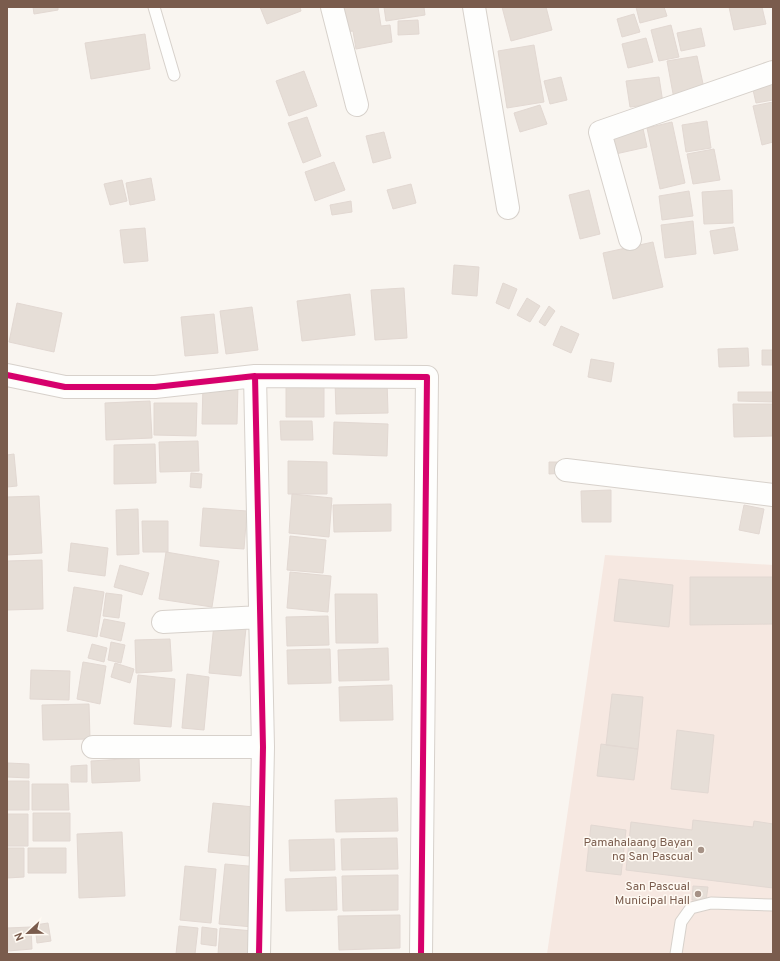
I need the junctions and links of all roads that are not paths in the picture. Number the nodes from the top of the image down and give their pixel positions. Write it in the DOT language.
graph roads {
  1 [pos="154,7"];
  2 [pos="332,7"];
  3 [pos="474,7"];
  4 [pos="773,72"];
  5 [pos="174,75"];
  6 [pos="357,105"];
  7 [pos="508,208"];
  8 [pos="630,239"];
  9 [pos="7,375"];
  10 [pos="256,376"];
  11 [pos="566,470"];
  12 [pos="773,495"];
  13 [pos="260,617"];
  14 [pos="163,622"];
  15 [pos="94,747"];
  16 [pos="263,747"];
  17 [pos="773,905"];
  18 [pos="259,954"];
  19 [pos="421,954"];
  20 [pos="676,954"];
  1 -- 5 [label="lane"];
  2 -- 6 [label="street"];
  3 -- 7 [label="street"];
  4 -- 8 [label="street"];
  9 -- 10 [label="street"];
  10 -- 13 [label="street"];
  10 -- 19 [label="street"];
  11 -- 12 [label="street"];
  13 -- 14 [label="street"];
  13 -- 16 [label="street"];
  15 -- 16 [label="street"];
  16 -- 18 [label="street"];
  17 -- 20 [label="lane"];
}
